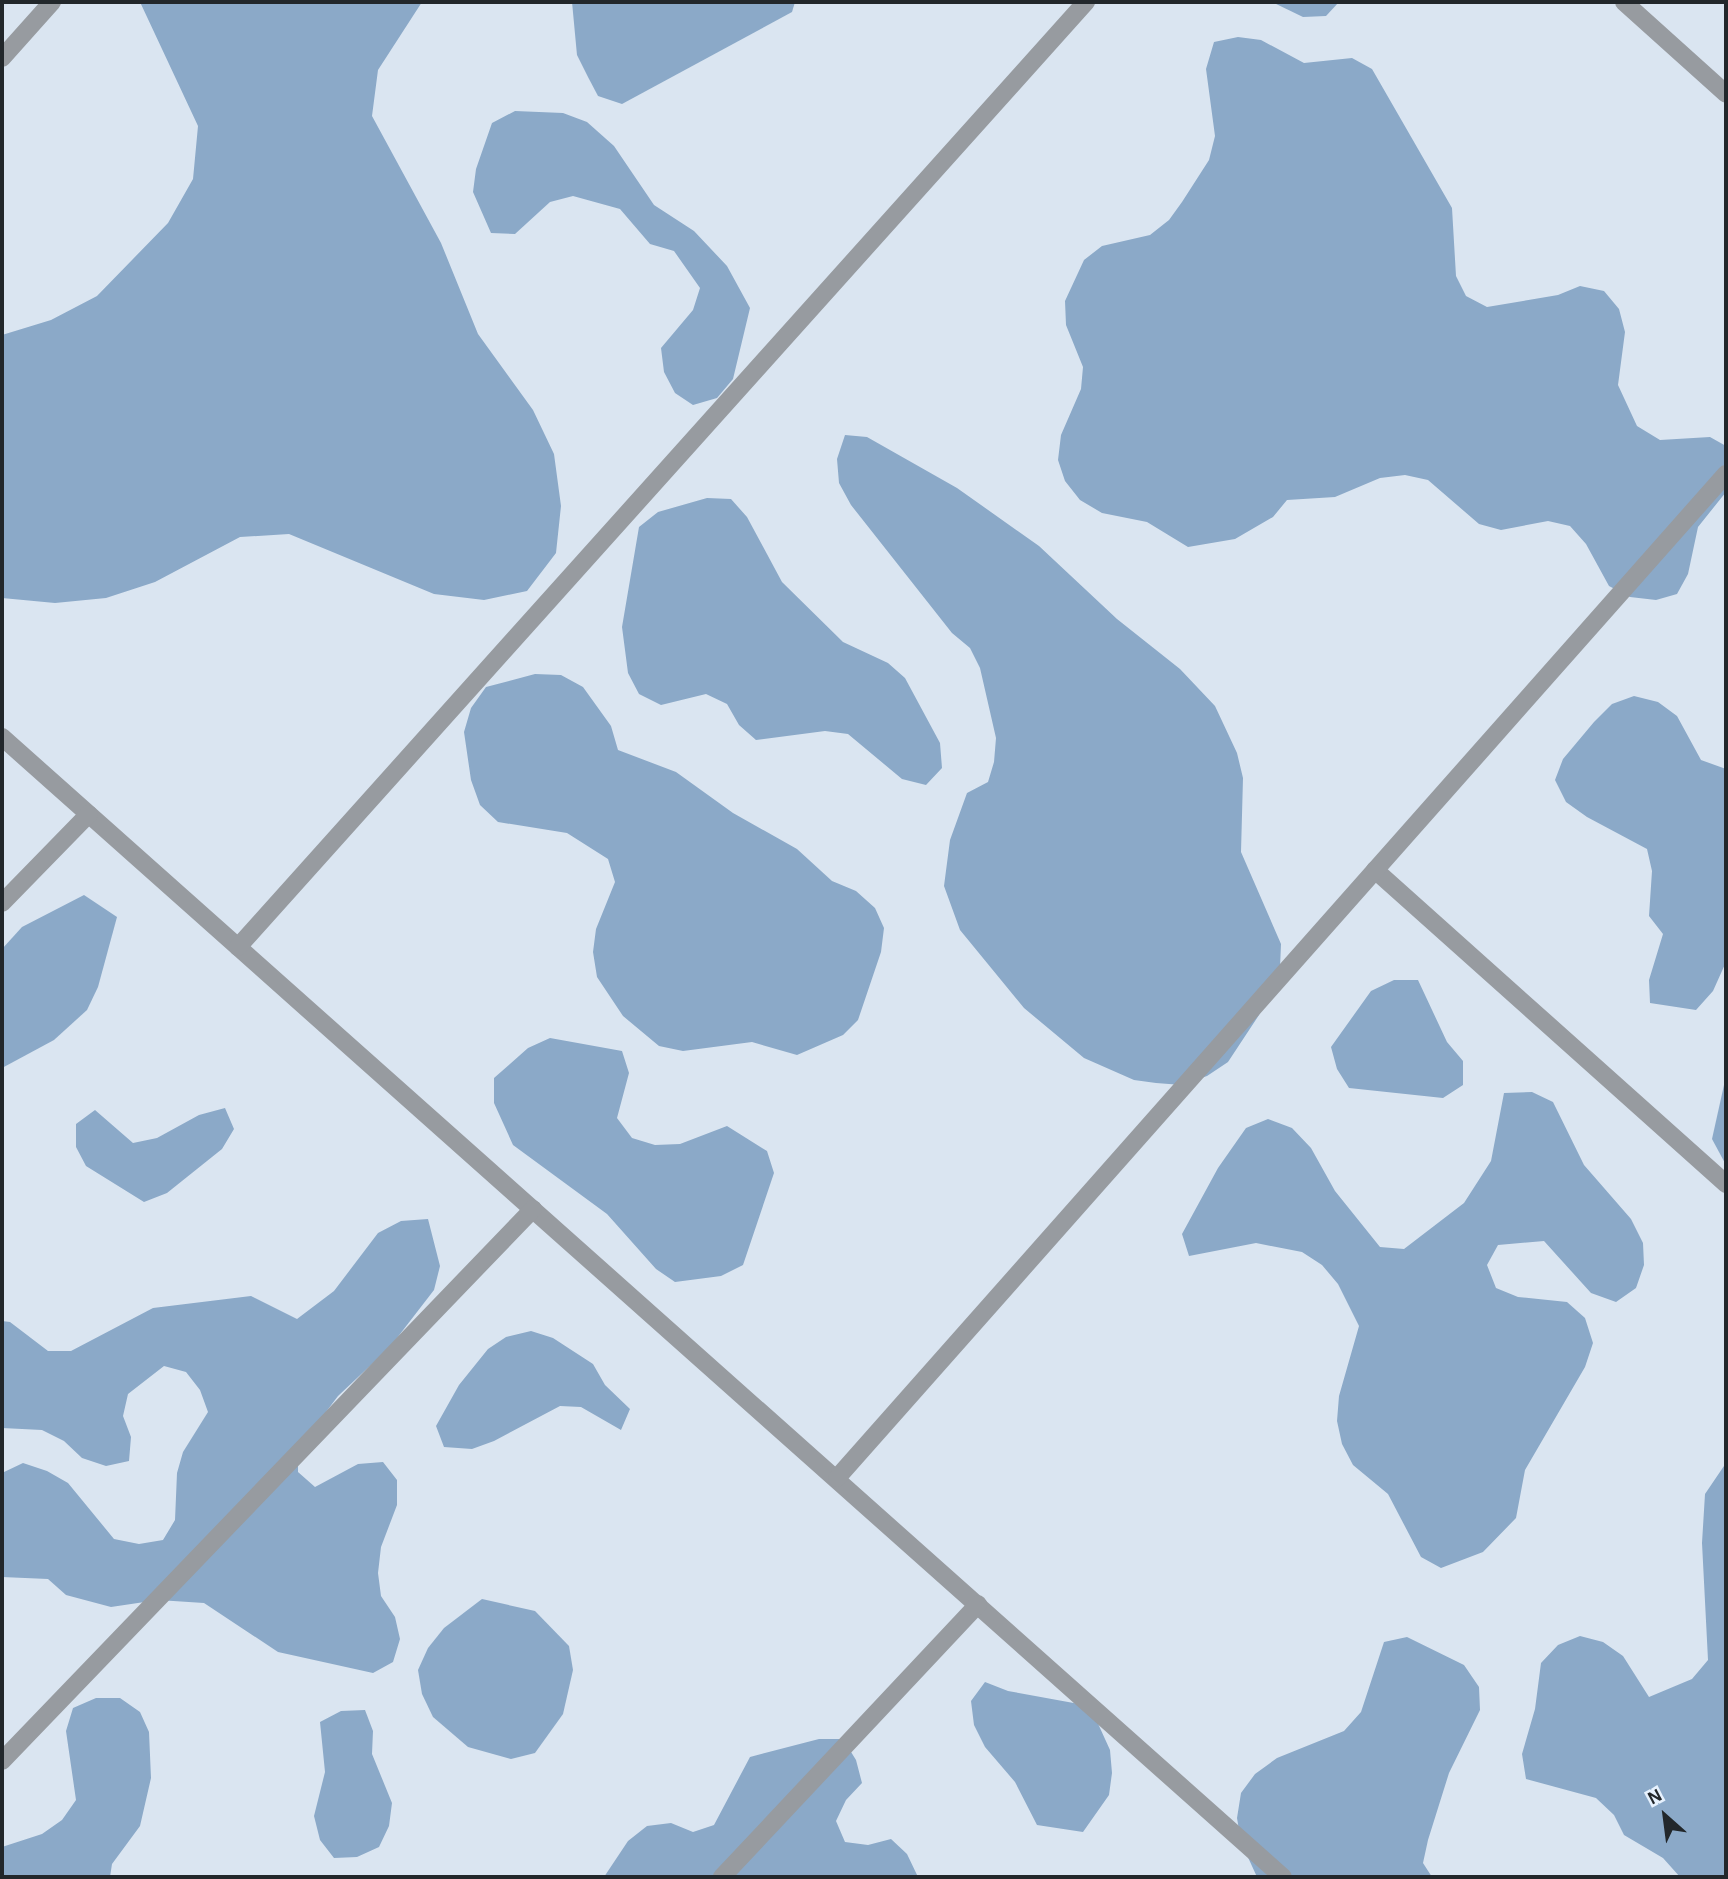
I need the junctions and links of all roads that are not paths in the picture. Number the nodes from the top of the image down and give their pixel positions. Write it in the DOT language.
graph roads {
  1 [pos="52,2"];
  2 [pos="1086,2"];
  3 [pos="1623,2"];
  4 [pos="2,58"];
  5 [pos="1726,94"];
  6 [pos="1726,474"];
  7 [pos="2,737"];
  8 [pos="89,814"];
  9 [pos="1375,870"];
  10 [pos="2,903"];
  11 [pos="238,947"];
  12 [pos="1726,1184"];
  13 [pos="533,1209"];
  14 [pos="837,1478"];
  15 [pos="978,1604"];
  16 [pos="2,1761"];
  17 [pos="722,1877"];
  18 [pos="1283,1877"];
  1 -- 4 [label="street"];
  2 -- 11 [label="street"];
  3 -- 5 [label="street"];
  6 -- 9 [label="street"];
  7 -- 8 [label="street"];
  8 -- 10 [label="street"];
  8 -- 11 [label="street"];
  9 -- 12 [label="street"];
  9 -- 14 [label="street"];
  11 -- 13 [label="street"];
  13 -- 14 [label="street"];
  13 -- 16 [label="street"];
  14 -- 15 [label="street"];
  15 -- 17 [label="street"];
  15 -- 18 [label="street"];
}
